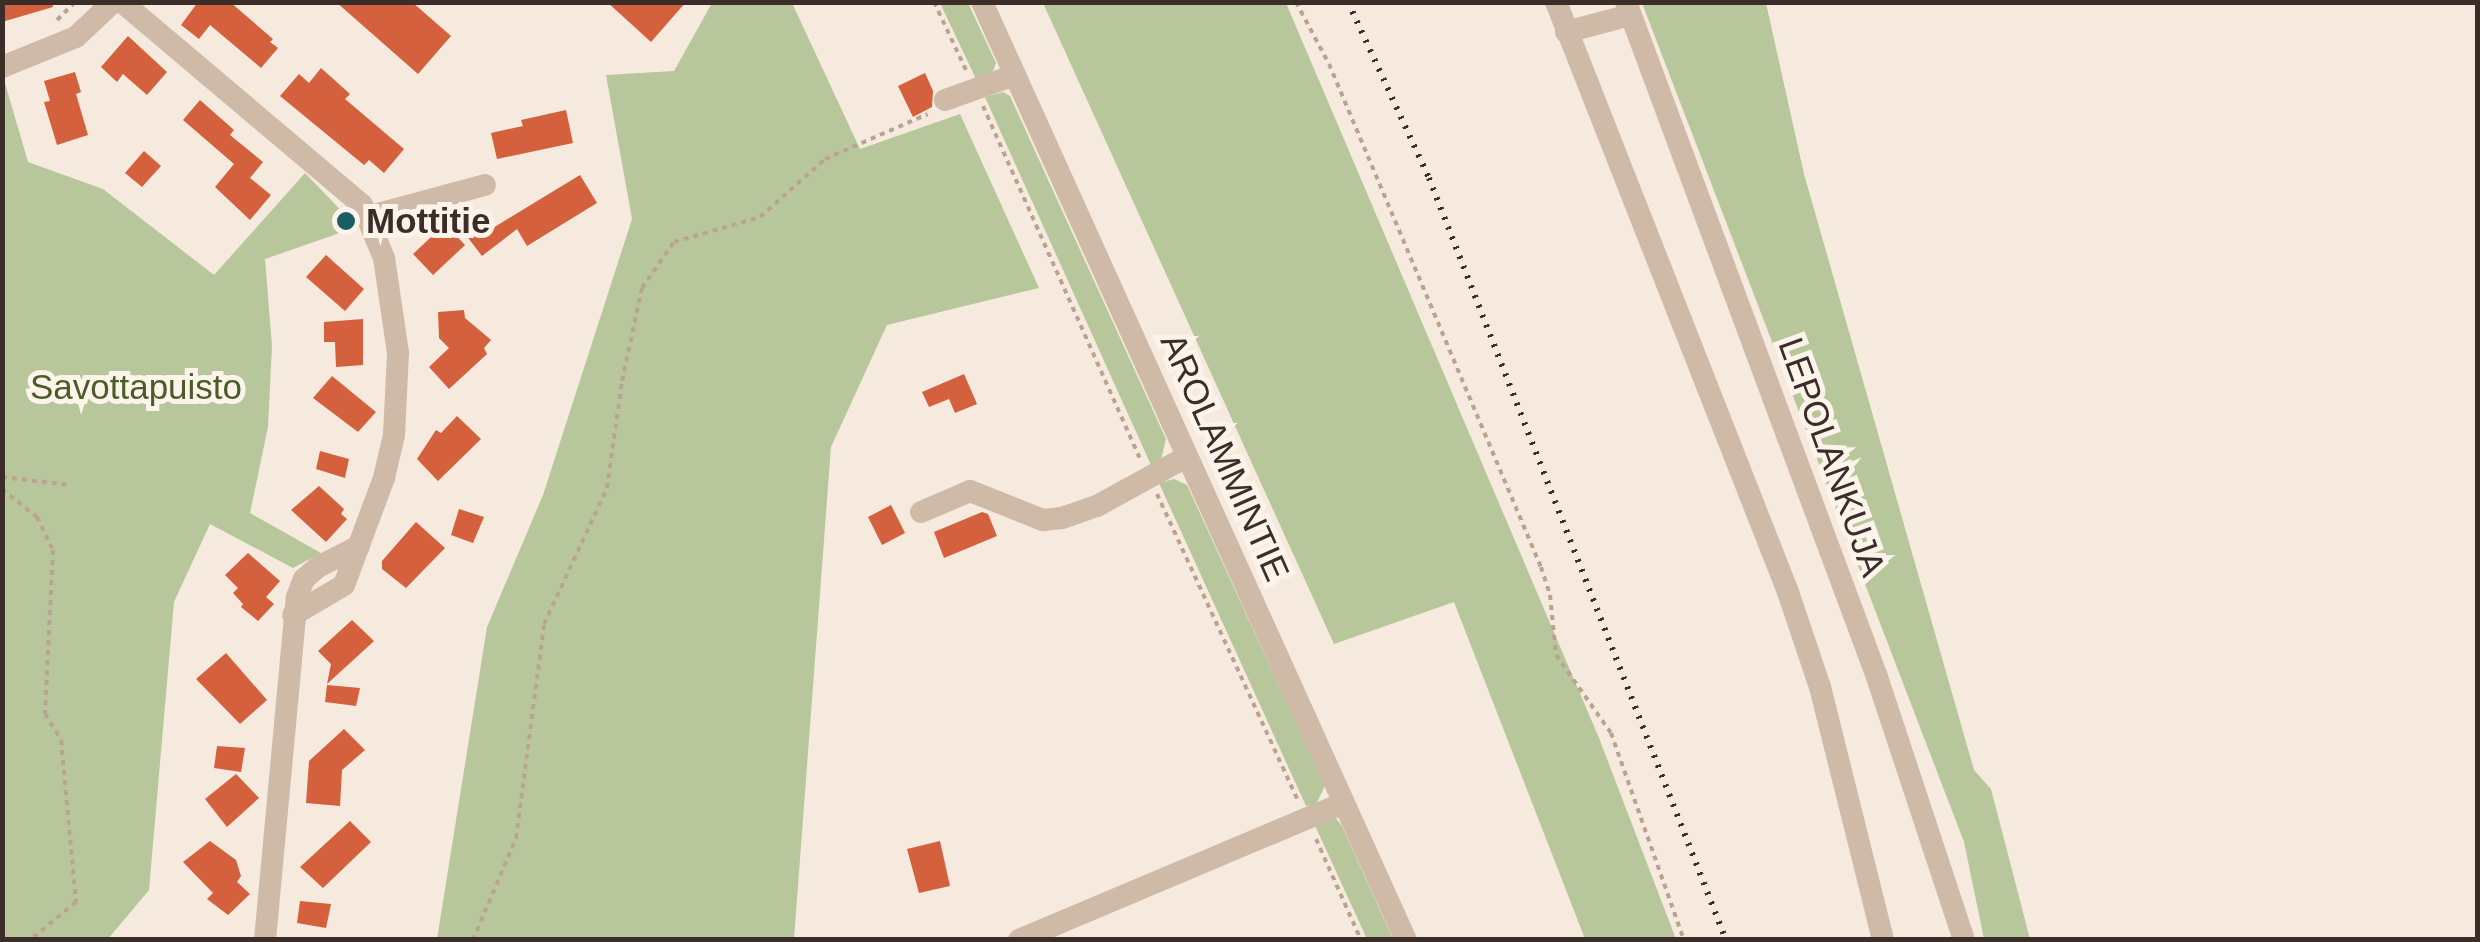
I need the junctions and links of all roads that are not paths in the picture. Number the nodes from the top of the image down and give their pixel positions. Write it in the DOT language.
graph roads {
  1 [pos="112,2"];
  2 [pos="122,2"];
  3 [pos="982,2"];
  4 [pos="1556,2"];
  5 [pos="1628,8"];
  6 [pos="1566,32"];
  7 [pos="2,67"];
  8 [pos="1014,75"];
  9 [pos="945,100"];
  10 [pos="484,185"];
  11 [pos="370,216"];
  12 [pos="1186,457"];
  13 [pos="921,512"];
  14 [pos="1344,802"];
  15 [pos="265,940"];
  16 [pos="1019,940"];
  17 [pos="1406,940"];
  18 [pos="1883,940"];
  19 [pos="1964,940"];
  1 -- 7 [label="street"];
  2 -- 11 [label="street"];
  3 -- 8 [label="street, AROLAMMINTIE"];
  4 -- 6 [label="street"];
  5 -- 6 [label="street"];
  5 -- 19 [label="street, LEPOLANKUJA"];
  6 -- 18 [label="street"];
  8 -- 9 [label="street"];
  8 -- 12 [label="street, AROLAMMINTIE"];
  10 -- 11 [label="street"];
  11 -- 15 [label="street"];
  12 -- 13 [label="street"];
  12 -- 14 [label="street, AROLAMMINTIE"];
  14 -- 16 [label="street"];
  14 -- 17 [label="street, AROLAMMINTIE"];
}
